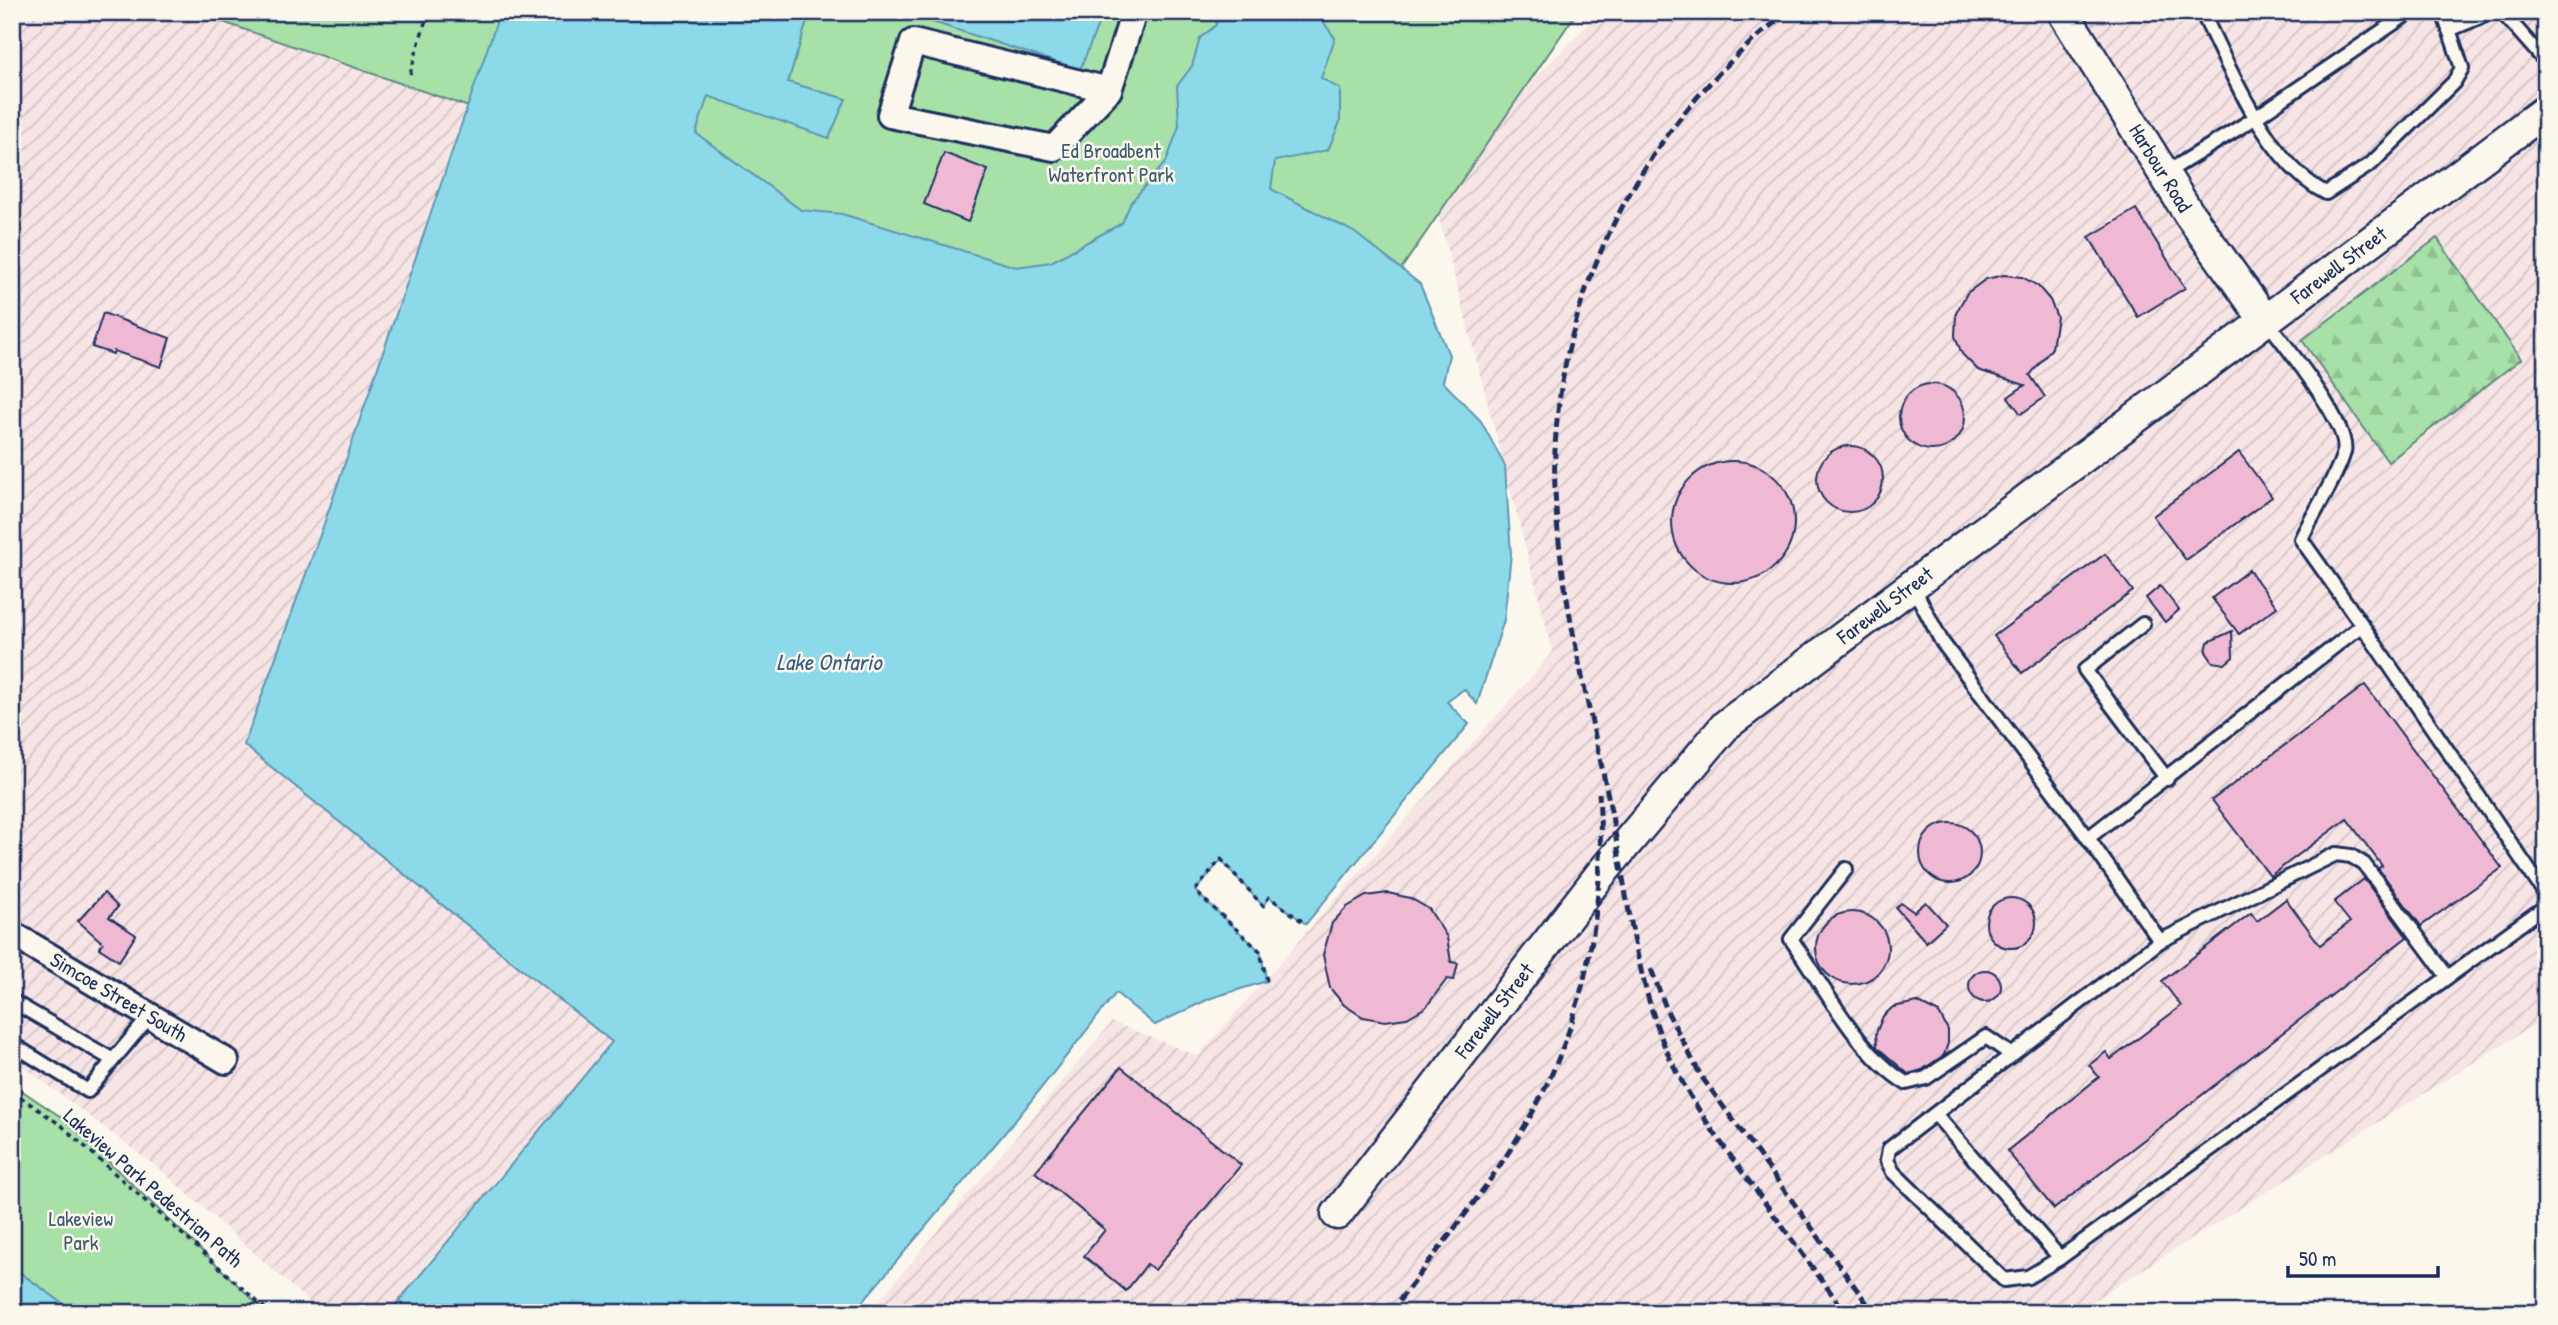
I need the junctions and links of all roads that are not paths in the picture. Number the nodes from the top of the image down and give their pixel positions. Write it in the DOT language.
graph roads {
  1 [pos="1134,12"];
  2 [pos="2063,12"];
  3 [pos="2202,12"];
  4 [pos="2410,12"];
  5 [pos="2443,12"];
  6 [pos="2492,12"];
  7 [pos="2502,12"];
  8 [pos="2449,30"];
  9 [pos="2541,47"];
  10 [pos="2546,62"];
  11 [pos="1110,90"];
  12 [pos="2546,110"];
  13 [pos="2255,118"];
  14 [pos="2164,174"];
  15 [pos="2264,319"];
  16 [pos="1912,585"];
  17 [pos="2143,624"];
  18 [pos="2362,625"];
  19 [pos="2167,779"];
  20 [pos="2088,838"];
  21 [pos="1846,869"];
  22 [pos="2546,895"];
  23 [pos="2546,906"];
  24 [pos="12,934"];
  25 [pos="2160,942"];
  26 [pos="2447,976"];
  27 [pos="12,1001"];
  28 [pos="150,1016"];
  29 [pos="12,1044"];
  30 [pos="2011,1055"];
  31 [pos="113,1060"];
  32 [pos="226,1061"];
  33 [pos="1936,1115"];
  34 [pos="1337,1214"];
  35 [pos="2060,1258"];
  1 -- 11 [label="street"];
  2 -- 14 [label="street, Harbour Road"];
  3 -- 13 [label="lane"];
  4 -- 13 [label="lane"];
  5 -- 8 [label="lane"];
  6 -- 8 [label="lane"];
  7 -- 9 [label="lane"];
  8 -- 13 [label="lane"];
  9 -- 10 [label="lane"];
  11 -- 11 [label="street"];
  12 -- 15 [label="street, Farewell Street"];
  13 -- 14 [label="lane"];
  14 -- 15 [label="street, Harbour Road"];
  15 -- 16 [label="street, Farewell Street"];
  15 -- 18 [label="lane"];
  16 -- 20 [label="lane"];
  16 -- 34 [label="street, Farewell Street"];
  17 -- 19 [label="lane"];
  18 -- 19 [label="lane"];
  18 -- 22 [label="lane"];
  19 -- 20 [label="lane"];
  20 -- 25 [label="lane"];
  21 -- 30 [label="lane"];
  23 -- 26 [label="lane"];
  24 -- 28 [label="street, Simcoe Street South"];
  25 -- 26 [label="lane"];
  25 -- 30 [label="lane"];
  26 -- 35 [label="lane"];
  27 -- 31 [label="lane"];
  28 -- 31 [label="lane"];
  28 -- 32 [label="street, Simcoe Street South"];
  29 -- 31 [label="lane"];
  30 -- 33 [label="lane"];
  33 -- 35 [label="lane"];
  33 -- 35 [label="lane"];
}
